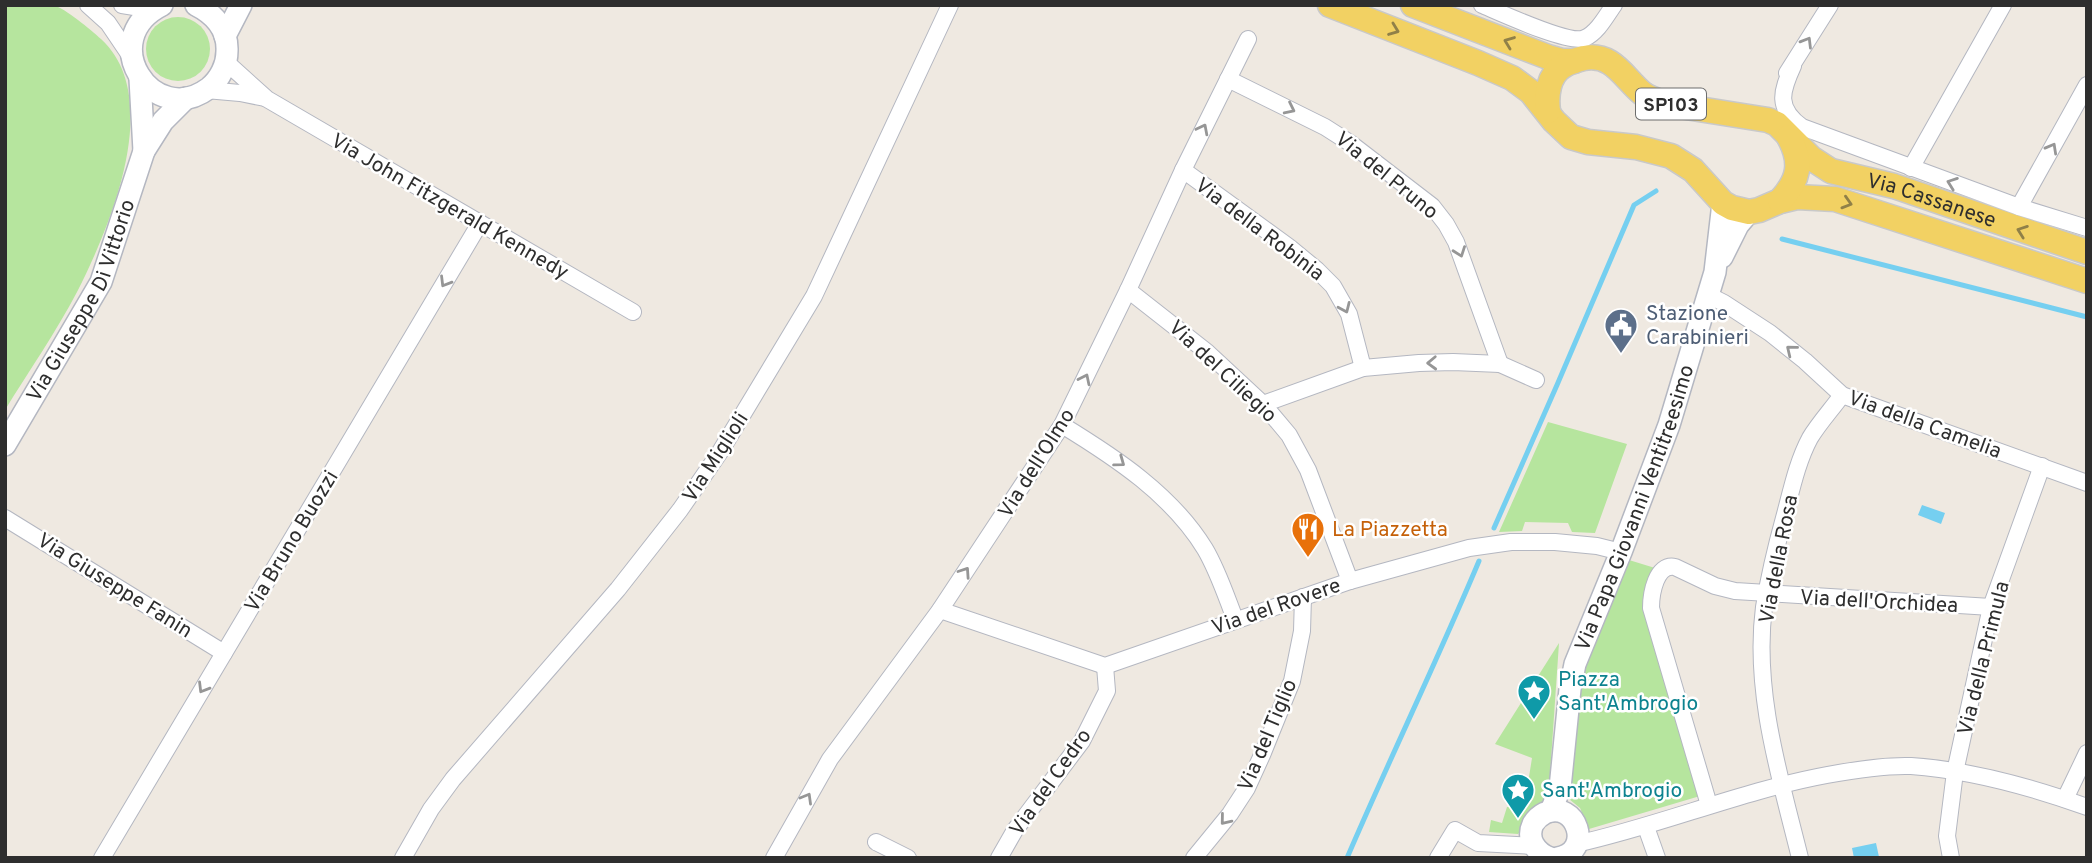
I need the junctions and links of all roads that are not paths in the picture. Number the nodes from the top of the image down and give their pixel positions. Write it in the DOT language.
graph roads {
  1 [pos="88,5"];
  2 [pos="122,5"];
  3 [pos="197,5"];
  4 [pos="241,5"];
  5 [pos="950,5"];
  6 [pos="1330,5"];
  7 [pos="1413,5"];
  8 [pos="1482,5"];
  9 [pos="1615,5"];
  10 [pos="1830,5"];
  11 [pos="2003,5"];
  12 [pos="157,7"];
  13 [pos="225,36"];
  14 [pos="1248,39"];
  15 [pos="131,57"];
  16 [pos="1576,60"];
  17 [pos="226,62"];
  18 [pos="1793,66"];
  19 [pos="140,79"];
  20 [pos="1228,79"];
  21 [pos="2087,85"];
  22 [pos="206,90"];
  23 [pos="186,98"];
  24 [pos="267,99"];
  25 [pos="1548,111"];
  26 [pos="1782,129"];
  27 [pos="144,151"];
  28 [pos="1911,169"];
  29 [pos="1183,170"];
  30 [pos="1780,201"];
  31 [pos="1723,203"];
  32 [pos="2019,207"];
  33 [pos="1749,212"];
  34 [pos="480,223"];
  35 [pos="2087,228"];
  36 [pos="2087,252"];
  37 [pos="1715,272"];
  38 [pos="2087,281"];
  39 [pos="1128,290"];
  40 [pos="1708,295"];
  41 [pos="632,312"];
  42 [pos="1500,364"];
  43 [pos="1363,368"];
  44 [pos="1536,380"];
  45 [pos="1842,395"];
  46 [pos="1263,404"];
  47 [pos="1062,425"];
  48 [pos="5,445"];
  49 [pos="2042,466"];
  50 [pos="2087,483"];
  51 [pos="5,518"];
  52 [pos="1621,552"];
  53 [pos="1350,581"];
  54 [pos="1767,594"];
  55 [pos="1303,597"];
  56 [pos="1992,607"];
  57 [pos="940,610"];
  58 [pos="1235,619"];
  59 [pos="224,653"];
  60 [pos="1105,666"];
  61 [pos="2087,753"];
  62 [pos="1955,772"];
  63 [pos="1781,784"];
  64 [pos="2065,799"];
  65 [pos="1709,805"];
  66 [pos="2087,807"];
  67 [pos="1646,827"];
  68 [pos="1554,840"];
  69 [pos="876,842"];
  70 [pos="102,858"];
  71 [pos="403,858"];
  72 [pos="774,858"];
  73 [pos="908,858"];
  74 [pos="999,858"];
  75 [pos="1194,858"];
  76 [pos="1438,858"];
  77 [pos="1657,858"];
  78 [pos="1800,858"];
  79 [pos="1951,858"];
  1 -- 15 [label="street"];
  2 -- 12 [label="street"];
  3 -- 13 [label="main road"];
  4 -- 13 [label="main road"];
  5 -- 71 [label="street, Via Miglioli"];
  6 -- 25 [label="main road, one-way"];
  16 -- 7 [label="main road, Via Cassanese, one-way"];
  8 -- 9 [label="street"];
  9 -- 16 [label="street"];
  18 -- 10 [label="street, one-way"];
  11 -- 28 [label="street"];
  12 -- 15 [label="main road"];
  13 -- 17 [label="main road"];
  14 -- 20 [label="street, Via dell'Olmo"];
  15 -- 19 [label="main road, Via Giuseppe Di Vittorio"];
  16 -- 25 [label="main road"];
  16 -- 26 [label="main road, Via Cassanese / SP103"];
  17 -- 22 [label="main road"];
  17 -- 24 [label="street, Via John Fitzgerald Kennedy"];
  18 -- 26 [label="street"];
  18 -- 28 [label="street"];
  19 -- 23 [label="main road"];
  19 -- 27 [label="main road, Via Giuseppe Di Vittorio"];
  29 -- 20 [label="street, Via dell'Olmo, one-way"];
  20 -- 42 [label="street, Via del Pruno, one-way"];
  32 -- 21 [label="street, one-way"];
  22 -- 23 [label="main road, Via Giuseppe Di Vittorio"];
  22 -- 24 [label="street, Via John Fitzgerald Kennedy"];
  23 -- 27 [label="main road, Via Giuseppe Di Vittorio"];
  24 -- 34 [label="street, Via John Fitzgerald Kennedy"];
  25 -- 31 [label="main road, SP103"];
  26 -- 30 [label="main road"];
  36 -- 26 [label="main road, Via Cassanese, one-way"];
  27 -- 48 [label="main road, Via Giuseppe Di Vittorio"];
  32 -- 28 [label="street, one-way"];
  29 -- 39 [label="street, Via dell'Olmo"];
  29 -- 43 [label="street, Via della Robinia, one-way"];
  30 -- 33 [label="main road, Via Cassanese"];
  30 -- 38 [label="main road, Via Cassanese, one-way"];
  31 -- 33 [label="main road, SP103"];
  31 -- 37 [label="main road, Via Papa Giovanni Ventitreesimo"];
  32 -- 35 [label="street"];
  33 -- 37 [label="main road, Via Papa Giovanni Ventitreesimo"];
  34 -- 41 [label="street, Via John Fitzgerald Kennedy"];
  34 -- 59 [label="street, Via Bruno Buozzi, one-way"];
  37 -- 40 [label="main road, Via Papa Giovanni Ventitreesimo"];
  39 -- 46 [label="street, Via del Ciliegio"];
  47 -- 39 [label="street, Via dell'Olmo, one-way"];
  45 -- 40 [label="street, Via della Camelia, one-way"];
  40 -- 52 [label="main road, Via Papa Giovanni Ventitreesimo"];
  42 -- 43 [label="street, one-way"];
  42 -- 44 [label="street"];
  43 -- 46 [label="street"];
  45 -- 49 [label="street, Via della Camelia"];
  45 -- 54 [label="street, Via della Rosa"];
  46 -- 53 [label="street, Via del Ciliegio"];
  57 -- 47 [label="street, Via dell'Olmo, one-way"];
  47 -- 58 [label="street, one-way"];
  49 -- 50 [label="street, Via della Camelia"];
  49 -- 56 [label="street, Via della Primula"];
  51 -- 59 [label="street, Via Giuseppe Fanin"];
  52 -- 53 [label="street, Via del Rovere"];
  52 -- 68 [label="main road, Via Papa Giovanni Ventitreesimo"];
  53 -- 55 [label="street, Via del Rovere"];
  54 -- 56 [label="street, Via dell'Orchidea"];
  54 -- 63 [label="street, Via della Rosa"];
  54 -- 65 [label="street, Via dell'Orchidea"];
  55 -- 58 [label="street, Via del Rovere"];
  55 -- 75 [label="street, Via del Tiglio, one-way"];
  56 -- 62 [label="street, Via della Primula"];
  57 -- 60 [label="street"];
  72 -- 57 [label="street, Via dell'Olmo, one-way"];
  58 -- 60 [label="street, Via del Rovere"];
  59 -- 70 [label="street, Via Bruno Buozzi, one-way"];
  60 -- 74 [label="street, Via del Cedro"];
  61 -- 64 [label="street"];
  62 -- 63 [label="street"];
  62 -- 64 [label="street"];
  62 -- 79 [label="street, Via della Primula"];
  63 -- 65 [label="street"];
  63 -- 78 [label="street, Via della Rosa"];
  64 -- 66 [label="street"];
  65 -- 67 [label="street"];
  67 -- 68 [label="street"];
  67 -- 77 [label="street"];
  68 -- 76 [label="street"];
  69 -- 73 [label="street"];
}
